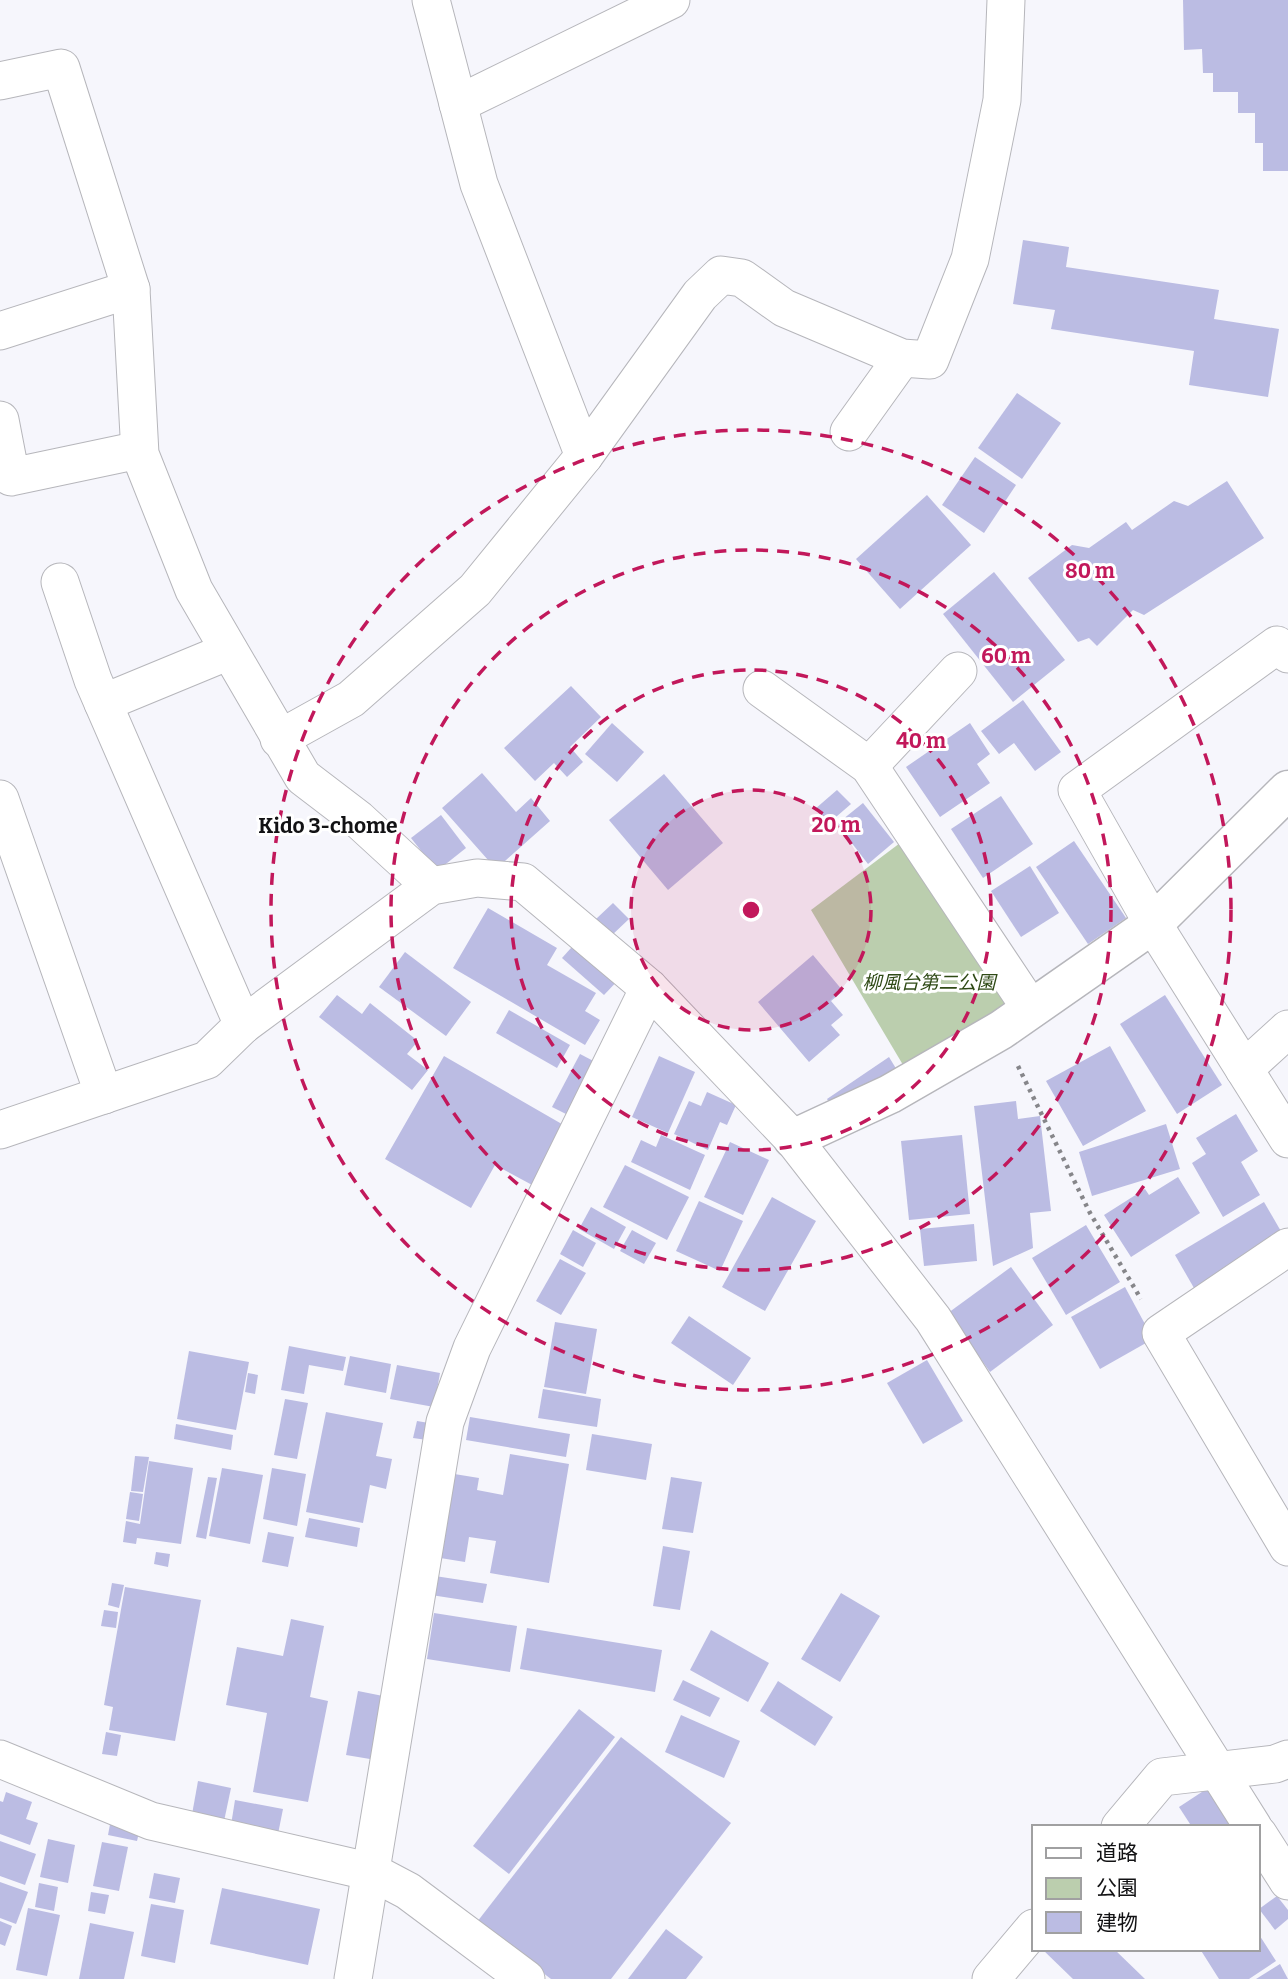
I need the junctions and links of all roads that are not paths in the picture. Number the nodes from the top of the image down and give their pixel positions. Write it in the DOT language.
graph roads {
  1 [pos="431,0"];
  2 [pos="671,0"];
  3 [pos="1006,0"];
  4 [pos="0,81"];
  5 [pos="458,104"];
  6 [pos="131,289"];
  7 [pos="0,331"];
  8 [pos="902,358"];
  9 [pos="0,421"];
  10 [pos="849,432"];
  11 [pos="139,450"];
  12 [pos="584,456"];
  13 [pos="6,478"];
  14 [pos="60,582"];
  15 [pos="229,651"];
  16 [pos="1288,654"];
  17 [pos="958,671"];
  18 [pos="762,689"];
  19 [pos="103,703"];
  20 [pos="279,739"];
  21 [pos="869,766"];
  22 [pos="1288,790"];
  23 [pos="0,799"];
  24 [pos="431,886"];
  25 [pos="1153,924"];
  26 [pos="649,988"];
  27 [pos="1016,1020"];
  28 [pos="243,1025"];
  29 [pos="1288,1029"];
  30 [pos="1244,1069"];
  31 [pos="104,1096"];
  32 [pos="0,1130"];
  33 [pos="793,1139"];
  34 [pos="1288,1139"];
  35 [pos="1288,1247"];
  36 [pos="1288,1548"];
  37 [pos="0,1759"];
  38 [pos="1288,1759"];
  39 [pos="1217,1770"];
  40 [pos="1122,1825"];
  41 [pos="1252,1825"];
  42 [pos="1260,1837"];
  43 [pos="372,1872"];
  44 [pos="1288,1881"];
  45 [pos="1032,1930"];
  46 [pos="353,1979"];
  47 [pos="526,1979"];
  48 [pos="991,1979"];
  1 -- 5 [label="street"];
  2 -- 5 [label="street"];
  3 -- 8 [label="street"];
  4 -- 6 [label="street"];
  5 -- 12 [label="street"];
  6 -- 7 [label="street"];
  6 -- 11 [label="street"];
  8 -- 10 [label="street"];
  8 -- 12 [label="street"];
  9 -- 13 [label="street"];
  11 -- 13 [label="street"];
  11 -- 15 [label="street"];
  12 -- 20 [label="street"];
  14 -- 19 [label="street"];
  15 -- 19 [label="street"];
  15 -- 20 [label="street"];
  16 -- 25 [label="street"];
  17 -- 21 [label="street"];
  18 -- 21 [label="street"];
  19 -- 28 [label="street"];
  20 -- 24 [label="street"];
  21 -- 27 [label="street"];
  22 -- 25 [label="street"];
  23 -- 31 [label="street"];
  24 -- 26 [label="street"];
  24 -- 28 [label="street"];
  25 -- 27 [label="street"];
  25 -- 30 [label="street"];
  26 -- 33 [label="street"];
  26 -- 43 [label="street"];
  27 -- 33 [label="street"];
  28 -- 31 [label="street"];
  29 -- 30 [label="street"];
  30 -- 34 [label="street"];
  31 -- 32 [label="street"];
  33 -- 39 [label="street"];
  35 -- 36 [label="street"];
  37 -- 43 [label="street"];
  38 -- 39 [label="street"];
  39 -- 40 [label="street"];
  39 -- 41 [label="street"];
  42 -- 44 [label="street"];
  43 -- 46 [label="street"];
  43 -- 47 [label="street"];
  45 -- 48 [label="street"];
}
